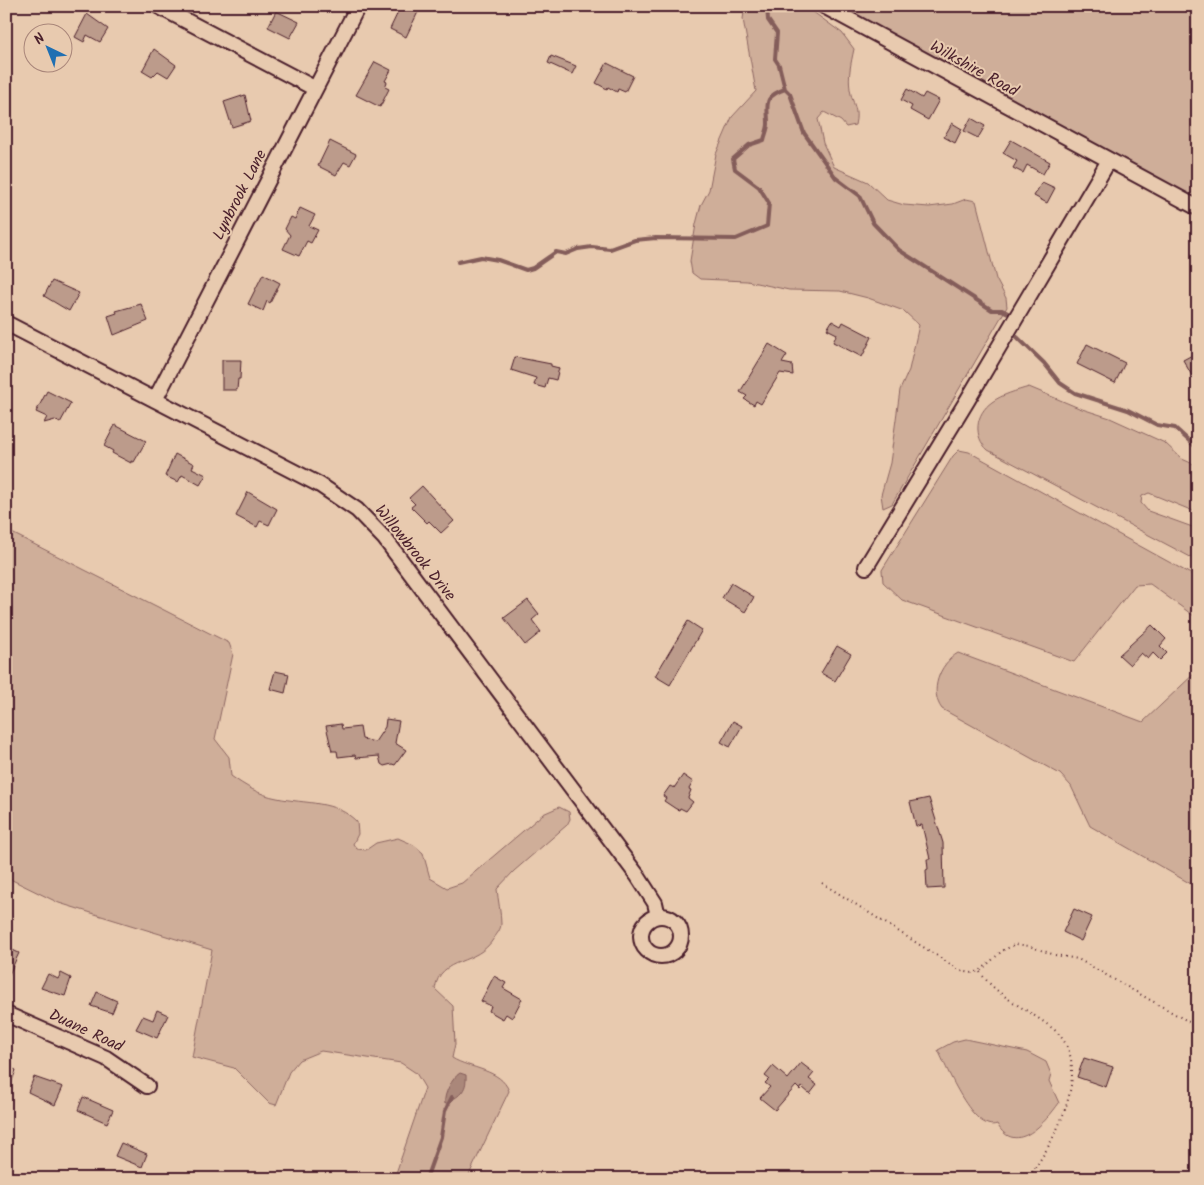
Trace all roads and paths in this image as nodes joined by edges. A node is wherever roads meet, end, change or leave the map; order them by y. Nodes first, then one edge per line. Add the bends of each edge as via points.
1 (158, 6) edge
2 (358, 6) edge
3 (824, 6) edge
4 (314, 88) junction
5 (1108, 162) junction
6 (1198, 208) edge
7 (6, 323) edge
8 (155, 400) junction
9 (866, 567) dead end
10 (822, 883) dead end
11 (658, 916) dead end
12 (980, 971) junction
13 (6, 1014) edge
14 (1198, 1028) edge
15 (147, 1086) dead end
16 (1027, 1179) edge

1 - 4 street
2 - 4 street, Lynbrook Lane
3 - 5 street, Wilkshire Road
4 - 8 street, Lynbrook Lane
5 - 6 street, Wilkshire Road
5 - 9 street
7 - 8 street, Willowbrook Drive
8 - 11 street, Willowbrook Drive via 320,485 372,523 637,875 655,903
10 - 12 path via 953,967 971,973
12 - 14 path via 1002,951 1016,944 1078,959
12 - 16 path via 998,991 1062,1037 1070,1052 1069,1097 1061,1123
13 - 15 street, Duane Road via 106,1058

